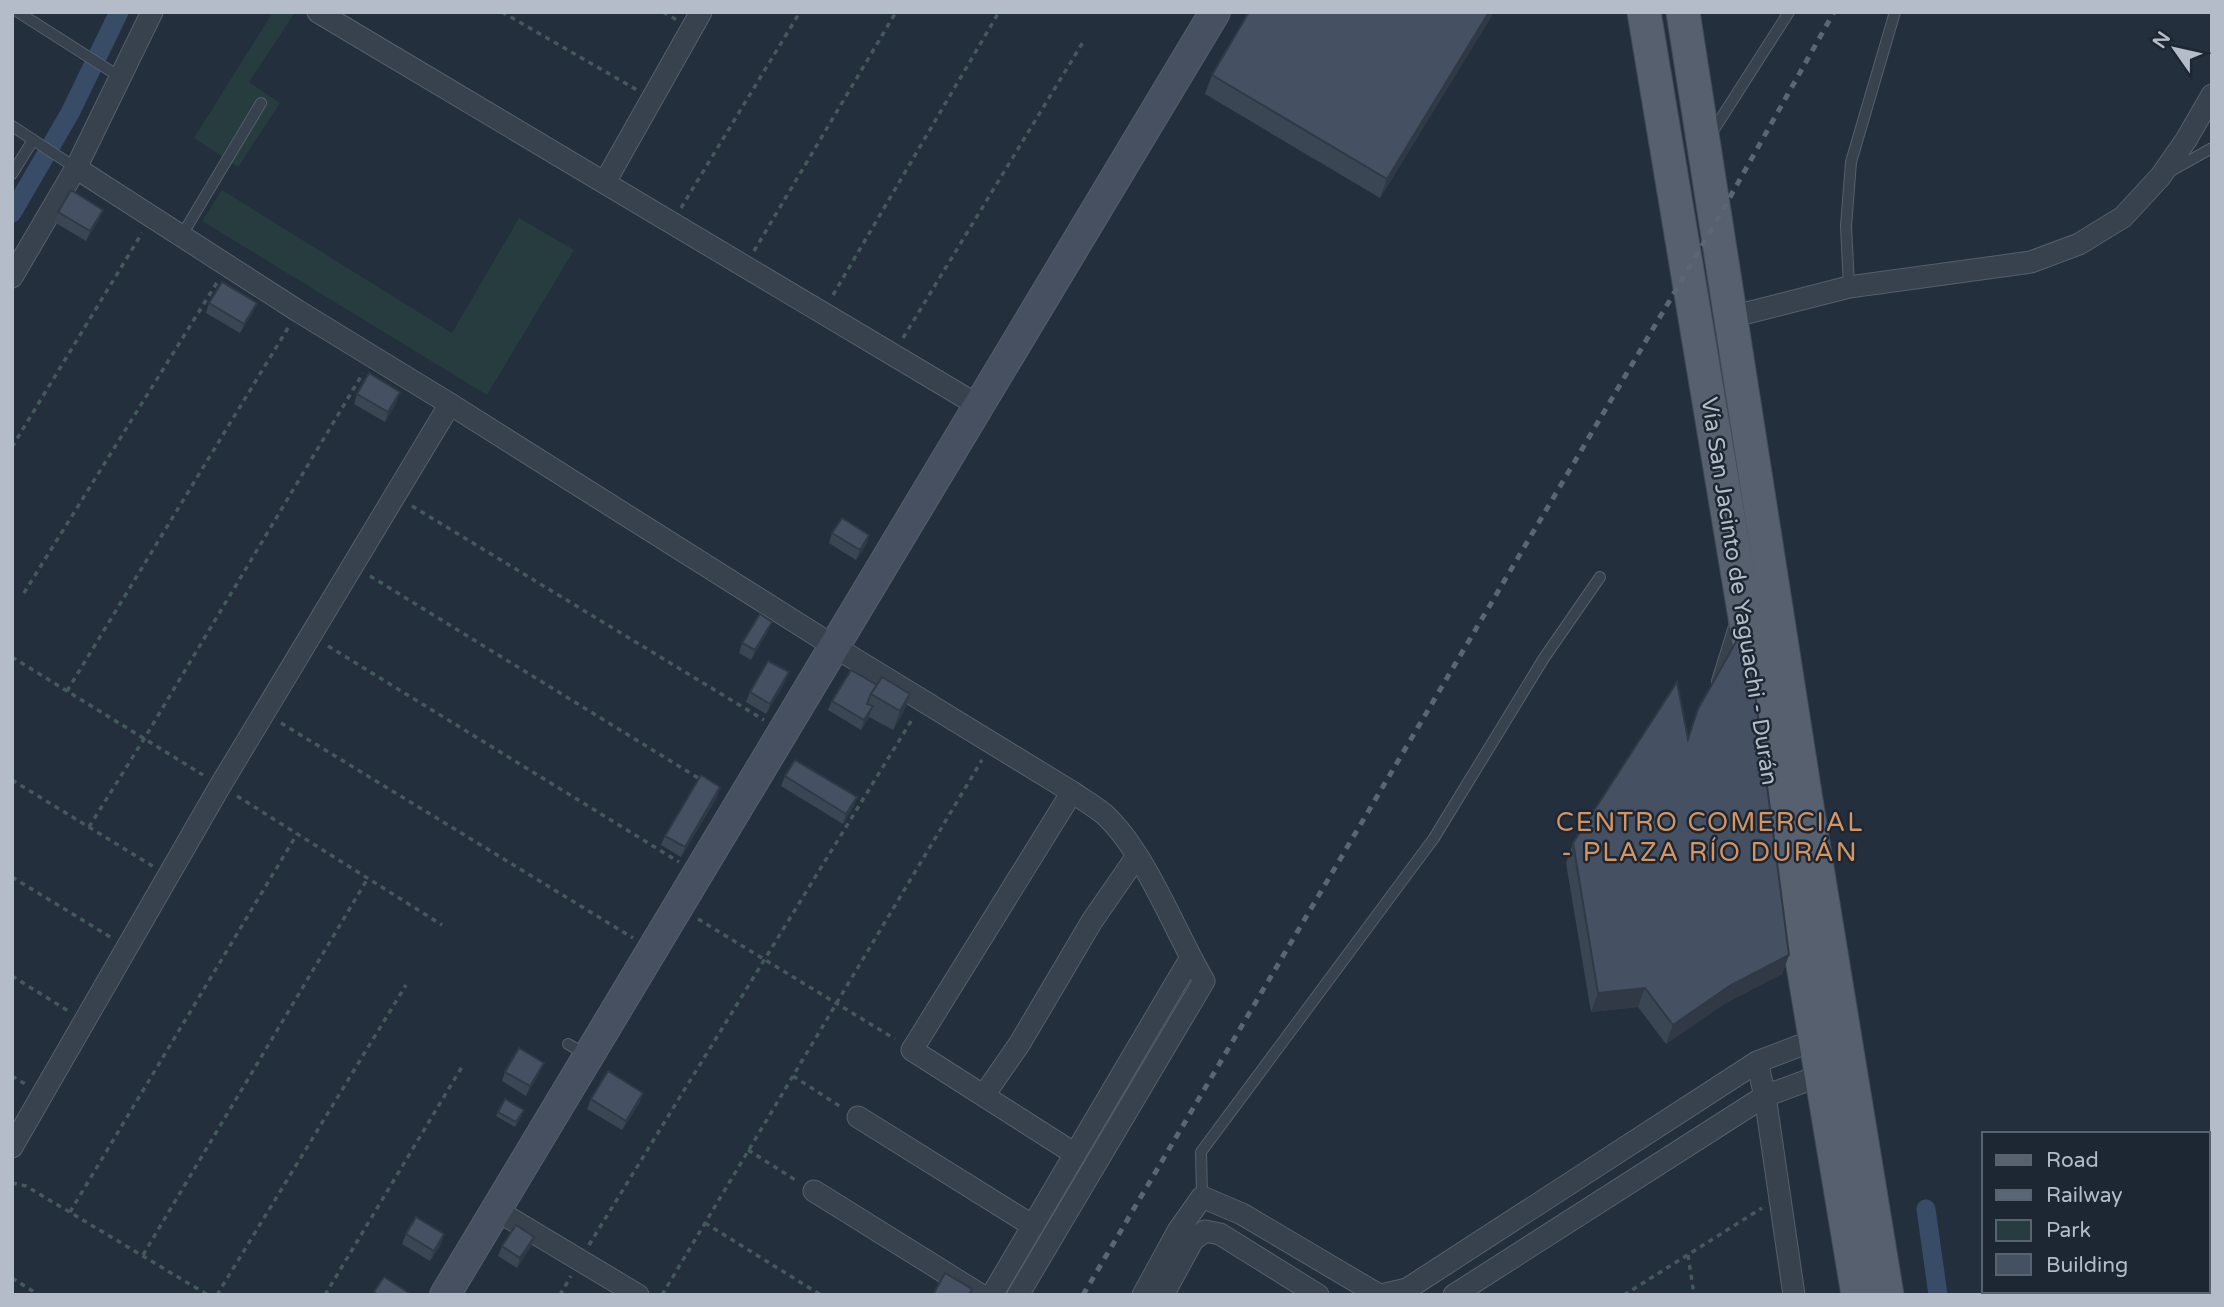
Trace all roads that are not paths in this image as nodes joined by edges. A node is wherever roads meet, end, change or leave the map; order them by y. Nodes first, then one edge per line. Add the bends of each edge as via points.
1 (18, 12) edge
2 (152, 12) edge
3 (318, 12) edge
4 (701, 12) edge
5 (1215, 12) edge
6 (1644, 12) edge
7 (1683, 12) edge
8 (1789, 12) edge
9 (1895, 12) edge
10 (120, 76) junction
11 (2212, 95) edge
12 (261, 103) dead end
13 (12, 126) edge
14 (33, 140) junction
15 (1704, 146) junction
16 (2212, 148) edge
17 (76, 168) junction
18 (12, 174) edge
19 (2160, 177) junction
20 (605, 182) junction
21 (182, 235) junction
22 (12, 277) edge
23 (1849, 287) junction
24 (1731, 317) junction
25 (450, 404) junction
26 (979, 406) junction
27 (1600, 577) dead end
28 (1742, 600) junction
29 (835, 647) junction
30 (1714, 691) edge
31 (1072, 792) junction
32 (1137, 856) junction
33 (1190, 959) junction
34 (1829, 1035) junction
35 (1756, 1062) junction
36 (1835, 1070) junction
37 (984, 1096) junction
38 (1765, 1096) junction
39 (858, 1117) road end
40 (12, 1147) edge
41 (1076, 1154) junction
42 (814, 1191) road end
43 (1202, 1197) junction
44 (496, 1210) junction
45 (1033, 1226) junction
46 (1408, 1292) edge
47 (445, 1295) edge
48 (638, 1295) edge
49 (981, 1295) edge
50 (992, 1295) edge
51 (1018, 1295) edge
52 (1143, 1295) edge
53 (1163, 1295) edge
54 (1318, 1295) edge
55 (1380, 1295) edge
56 (1454, 1295) edge
57 (1794, 1295) edge
58 (1858, 1295) edge
59 (1887, 1295) edge

1 - 10 lane
2 - 10 street
3 - 20 street
4 - 20 street
5 - 26 street via 1184,56
6 - 28 main road, Vía San Jacinto de Yaguachi - Durán
7 - 15 main road, Vía San Jacinto de Yaguachi - Durán
8 - 15 lane
9 - 23 lane via 1851,162 1846,226
10 - 17 street
11 - 19 street
12 - 21 lane
13 - 14 lane
14 - 17 lane
14 - 18 lane
15 - 24 main road, Vía San Jacinto de Yaguachi - Durán
16 - 19 lane
17 - 21 street
17 - 22 street
19 - 23 street via 2123,216 2079,244 2031,262
20 - 26 street
21 - 25 street
23 - 24 street
24 - 34 main road, Vía San Jacinto de Yaguachi - Durán
25 - 29 street
25 - 40 street
26 - 29 street
27 - 43 lane via 1544,658 1433,838 1201,1152
28 - 30 lane
28 - 34 main road, Vía San Jacinto de Yaguachi - Durán via 1794,954
29 - 31 street
29 - 44 street via 653,950 579,1050
31 - 32 street via 1102,812
31 - 37 street via 912,1049
32 - 33 street
32 - 37 street
33 - 41 street
33 - 51 street via 1203,981
34 - 35 street
34 - 36 main road, Vía San Jacinto de Yaguachi - Durán
35 - 38 street
35 - 46 street
36 - 38 street
36 - 58 main road, Vía San Jacinto de Yaguachi - Durán
36 - 59 main road, Vía San Jacinto de Yaguachi - Durán
37 - 41 street
38 - 56 street
38 - 57 street
39 - 45 street
41 - 45 street
42 - 49 street
43 - 52 street
43 - 55 street via 1242,1214
44 - 47 street
44 - 48 street
45 - 50 street
46 - 55 street
53 - 54 street via 1194,1240 1205,1231 1220,1234

